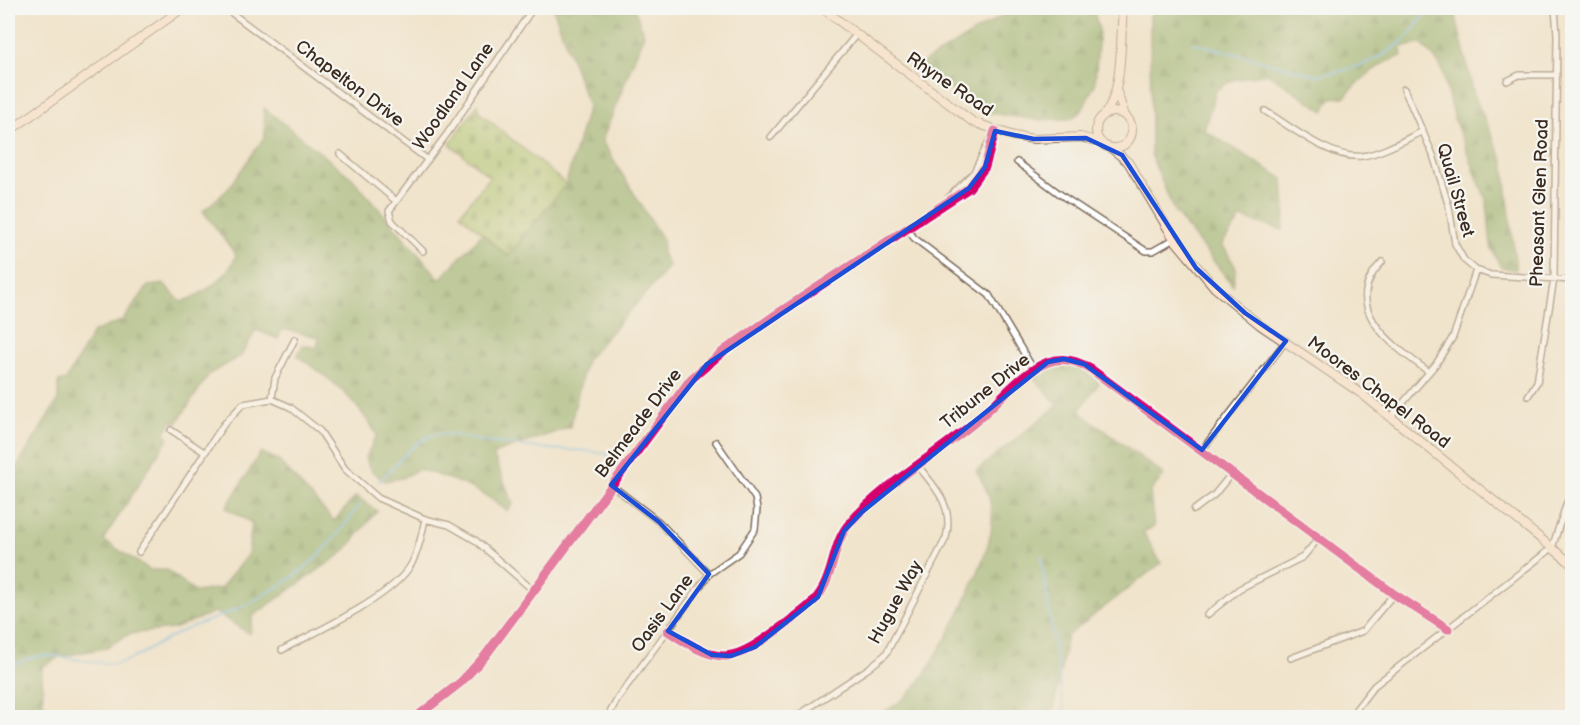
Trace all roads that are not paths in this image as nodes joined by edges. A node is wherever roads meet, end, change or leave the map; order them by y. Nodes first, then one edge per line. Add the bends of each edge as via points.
1 (183, 8) edge
2 (225, 8) edge
3 (534, 8) edge
4 (822, 8) edge
5 (1122, 8) edge
6 (1555, 8) edge
7 (856, 35) junction
8 (1557, 75) junction
9 (1507, 81) dead end
10 (1404, 89) dead end
11 (1116, 91) junction
12 (1265, 111) dead end
13 (1125, 116) junction
14 (1101, 118) junction
15 (995, 131) junction
16 (1423, 131) junction
17 (8, 132) edge
18 (771, 137) dead end
19 (1080, 137) junction
20 (1130, 138) junction
21 (1101, 142) junction
22 (1111, 148) junction
23 (340, 154) dead end
24 (428, 160) junction
25 (1017, 162) dead end
26 (1128, 162) junction
27 (396, 201) junction
28 (906, 227) junction
29 (1174, 238) junction
30 (423, 251) dead end
31 (1382, 262) dead end
32 (1476, 270) junction
33 (1554, 279) junction
34 (1572, 279) edge
35 (295, 339) dead end
36 (1286, 341) junction
37 (1034, 370) junction
38 (1428, 372) junction
39 (1528, 396) dead end
40 (272, 399) junction
41 (1392, 417) junction
42 (171, 430) dead end
43 (716, 442) dead end
44 (1202, 450) junction
45 (204, 452) junction
46 (918, 466) junction
47 (1232, 474) junction
48 (611, 485) junction
49 (1572, 494) edge
50 (1194, 510) dead end
51 (425, 519) junction
52 (1319, 538) junction
53 (1552, 548) junction
54 (139, 552) dead end
55 (1572, 564) edge
56 (709, 574) junction
57 (534, 591) junction
58 (1394, 594) junction
59 (1207, 615) dead end
60 (1448, 629) junction
61 (668, 631) junction
62 (282, 650) dead end
63 (1291, 658) dead end
64 (415, 717) edge
65 (607, 717) edge
66 (794, 717) edge
67 (1349, 717) edge

1 - 17 main road
2 - 24 street, Chapelton Drive
3 - 24 street, Woodland Lane
4 - 7 main road, Rhyne Road
5 - 11 main road
6 - 8 street, Pheasant Glen Road
7 - 15 main road, Rhyne Road via 972,122
7 - 18 street
8 - 9 street via 1519,75
8 - 33 street, Pheasant Glen Road
10 - 16 street, Quail Street
11 - 13 main road
11 - 14 main road via 1112,105
12 - 16 street via 1345,155 1371,154
13 - 14 main road via 1114,112
13 - 20 main road via 1131,126
14 - 19 main road via 1089,133
14 - 21 main road via 1096,132
15 - 19 main road, Rhyne Road via 1034,139
15 - 28 street, Belmeade Drive via 979,177 959,195
16 - 32 street, Quail Street via 1446,196 1455,244 1464,260
19 - 21 main road, Rhyne Road
20 - 22 main road via 1122,146
20 - 26 main road
21 - 22 main road
22 - 26 main road, Moores Chapel Road
23 - 27 street
24 - 27 street, Woodland Lane
25 - 29 street via 1146,251
26 - 29 main road, Moores Chapel Road
27 - 30 street via 389,217
28 - 37 street via 914,238 989,295
28 - 48 street, Belmeade Drive via 707,364 684,387
29 - 36 main road, Moores Chapel Road via 1215,288
31 - 38 street via 1369,285 1371,318 1384,337
32 - 33 street via 1491,275
32 - 38 street via 1453,337
33 - 34 street
33 - 39 street, Pheasant Glen Road via 1537,382
35 - 40 street via 275,378
36 - 41 main road, Moores Chapel Road
36 - 44 street
37 - 44 street, Tribune Drive via 1055,359 1084,364
37 - 46 street, Tribune Drive
38 - 41 street
40 - 45 street via 243,404
40 - 51 street via 290,407 320,432 345,469 378,498
41 - 53 main road, Moores Chapel Road
42 - 45 street
43 - 56 street, Oasis Lane via 748,485 757,509 755,529 748,544
44 - 47 street, Tribune Drive
45 - 54 street
46 - 61 street, Tribune Drive via 848,526 827,580 813,602 755,647 731,656 712,655 694,649
46 - 66 street, Hugue Way via 947,507 946,538 886,654
47 - 50 street
47 - 52 street, Tribune Drive
48 - 56 street via 659,522
48 - 57 street, Belmeade Drive
49 - 53 street
51 - 57 street via 449,525 475,540
51 - 62 street via 411,564 384,593
52 - 58 street, Tribune Drive
52 - 59 street via 1303,557 1239,589
53 - 55 main road, Moores Chapel Road
53 - 60 street
56 - 61 street, Oasis Lane
57 - 64 street, Belmeade Drive via 461,682
58 - 60 street, Tribune Drive
58 - 63 street via 1363,631
60 - 67 street via 1374,686
61 - 65 street, Oasis Lane

